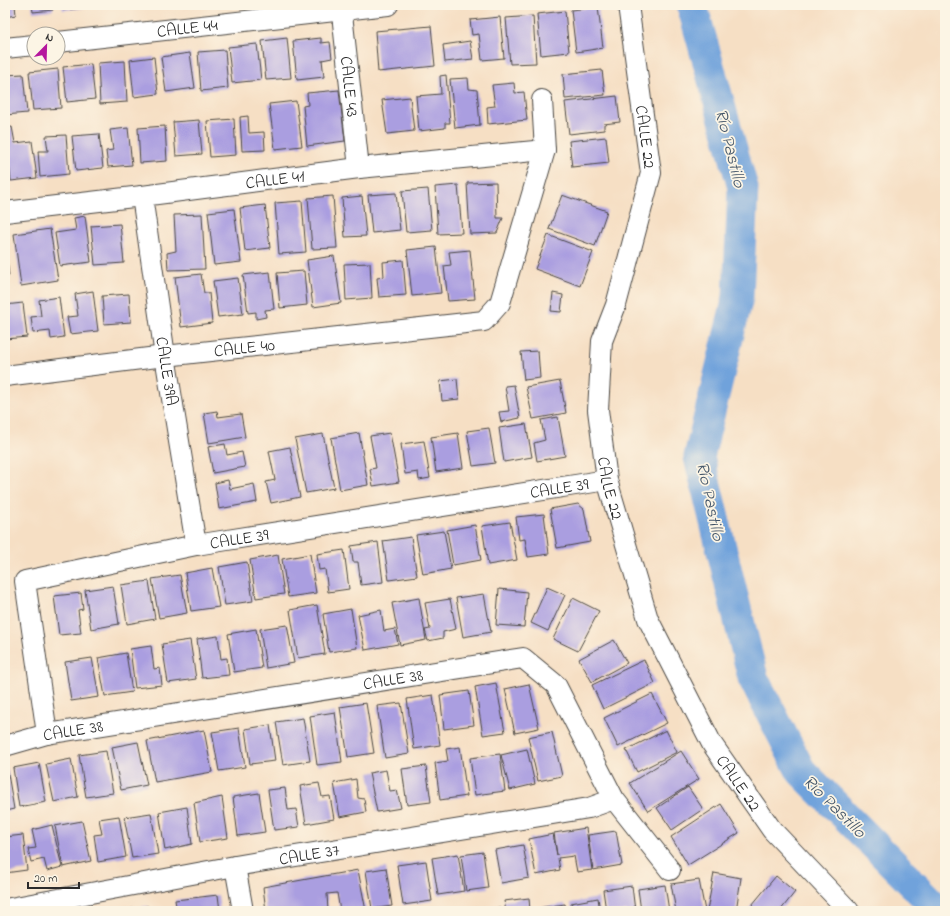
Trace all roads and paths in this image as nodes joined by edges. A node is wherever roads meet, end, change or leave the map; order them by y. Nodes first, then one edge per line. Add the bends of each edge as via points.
1 (388, 5) edge
2 (628, 5) edge
3 (342, 8) edge
4 (66, 41) edge
5 (26, 46) edge
6 (5, 48) edge
7 (542, 100) dead end
8 (545, 150) junction
9 (359, 168) junction
10 (142, 196) junction
11 (5, 212) edge
12 (165, 356) junction
13 (5, 376) edge
14 (607, 480) junction
15 (196, 545) junction
16 (47, 734) junction
17 (5, 746) edge
18 (614, 799) junction
19 (235, 866) junction
20 (670, 870) dead end
21 (78, 903) edge
22 (5, 909) edge
23 (243, 911) edge
24 (850, 911) edge

1 - 3 street, CALLE 44
2 - 14 street, CALLE 22 via 651,172 616,305 602,340 598,410
3 - 4 street, CALLE 44
3 - 9 street, CALLE 43
5 - 6 street
7 - 8 street
8 - 9 street, CALLE 41
8 - 12 street, CALLE 40 via 500,303 484,321
9 - 10 street, CALLE 41
10 - 11 street, CALLE 41
10 - 12 street, CALLE 39A
12 - 13 street, CALLE 40
12 - 15 street, CALLE 39A
14 - 15 street, CALLE 39
14 - 24 street, CALLE 22 via 648,620 712,744 772,830
15 - 16 street, CALLE 39 via 25,581
16 - 17 street, CALLE 38
16 - 18 street, CALLE 38 via 523,658 556,685
18 - 19 street, CALLE 37 via 589,808
18 - 20 street, CALLE 38
19 - 21 street, CALLE 37
19 - 23 street
21 - 22 street, CALLE 37

